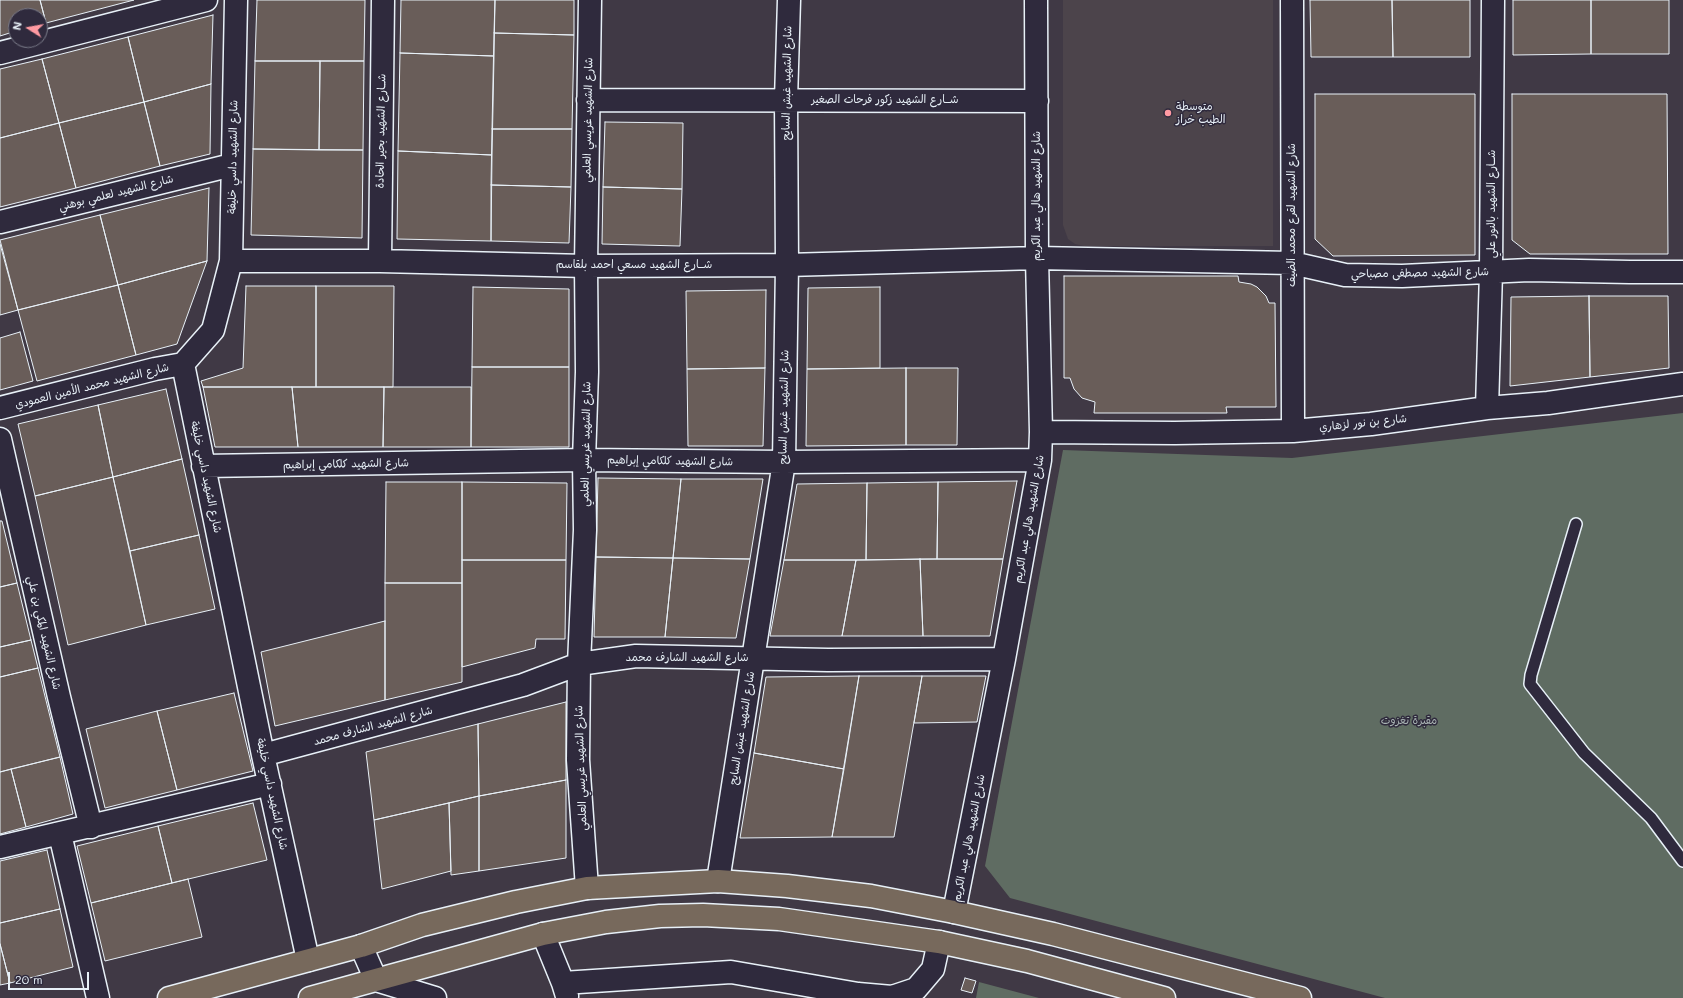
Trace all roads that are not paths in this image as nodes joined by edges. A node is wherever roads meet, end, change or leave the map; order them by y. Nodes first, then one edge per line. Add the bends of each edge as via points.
1 (206, 0) edge
2 (236, 0) edge
3 (383, 0) edge
4 (590, 0) edge
5 (789, 0) edge
6 (1036, 0) edge
7 (1292, 0) edge
8 (1492, 0) edge
9 (0, 53) edge
10 (588, 100) junction
11 (786, 100) junction
12 (1037, 101) junction
13 (232, 165) junction
14 (0, 222) edge
15 (1037, 258) junction
16 (231, 261) junction
17 (380, 261) junction
18 (1292, 263) junction
19 (787, 265) junction
20 (586, 266) junction
21 (1491, 272) junction
22 (1683, 272) edge
23 (183, 364) junction
24 (1683, 384) edge
25 (0, 408) edge
26 (1487, 408) junction
27 (1293, 430) junction
28 (1041, 432) junction
29 (0, 439) edge
30 (584, 460) junction
31 (1040, 460) junction
32 (784, 462) junction
33 (203, 466) junction
34 (1576, 524) dead end
35 (753, 658) junction
36 (1004, 659) junction
37 (579, 664) junction
38 (263, 755) junction
39 (270, 784) junction
40 (91, 827) junction
41 (60, 834) junction
42 (0, 847) edge
43 (1683, 861) edge
44 (718, 881) junction
45 (587, 888) junction
46 (954, 912) junction
47 (543, 934) junction
48 (939, 942) junction
49 (361, 946) junction
50 (308, 960) junction
51 (376, 980) junction
52 (565, 991) edge
53 (98, 998) edge
54 (169, 998) edge
55 (310, 998) edge
56 (435, 998) edge
57 (1164, 998) edge
58 (1300, 998) edge

1 - 9 street
2 - 13 street, شارع الشهيد داسي خليفة
3 - 17 street, شــارع الشهيد بحير الحادة
4 - 10 street, شارع الشهيد غريسي العلمي
5 - 11 street, شارع الشهيد غبش السايح
6 - 12 street, شارع الشهيد هالي عبد الكريم
7 - 18 street, شارع الشهيد لقرع محمد الضيف
8 - 21 street, شــارع الشهيد بالنور علي
10 - 11 street, شــارع الشهيد زكور فرحات الصغير
10 - 20 street, شارع الشهيد غريسي العلمي
11 - 12 street, شــارع الشهيد زكور فرحات الصغير
11 - 19 street, شارع الشهيد غبش السايح
12 - 15 street, شارع الشهيد هالي عبد الكريم
13 - 14 street, شارع الشهيد لعلمي بوهني
13 - 16 street, شارع الشهيد داسي خليفة
15 - 18 street, شارع الشهيد مصطفى مصباحي
15 - 19 street, شــارع الشهيد مسعي احمد بلقاسم
15 - 28 street, شارع الشهيد هالي عبد الكريم
16 - 17 street, شــارع الشهيد مسعي احمد بلقاسم
16 - 23 street, شارع الشهيد داسي خليفة via 213,330
17 - 20 street, شــارع الشهيد مسعي احمد بلقاسم
18 - 21 street, شارع الشهيد مصطفى مصباحي via 1345,275 1402,276
18 - 27 street, شارع الشهيد لقرع محمد الضيف
19 - 20 street, شــارع الشهيد مسعي احمد بلقاسم
19 - 32 street, شارع الشهيد غبش السايح
20 - 30 street, شارع الشهيد غريسي العلمي via 587,372
21 - 22 street, شارع الشهيد مصطفى مصباحي
21 - 26 street, شــارع الشهيد بالنور علي
23 - 25 street, شارع الشهيد محمد الأمين العمودي
23 - 33 street, شارع الشهيد داسي خليفة
24 - 26 street, شارع بن نور لزهاري via 1548,403
26 - 27 street, شارع بن نور لزهاري via 1371,424
27 - 28 street, شارع بن نور لزهاري via 1175,433
28 - 31 street, شارع الشهيد هالي عبد الكريم
29 - 40 street, شارع الشهيد المكي بن علي
30 - 32 street, شارع الشهيد كلكامي إبراهيم
30 - 33 street, شارع الشهيد كلكامي إبراهيم
30 - 37 street, شارع الشهيد غريسي العلمي via 585,530
31 - 32 street, شارع الشهيد كلكامي إبراهيم
31 - 36 street, شارع الشهيد هالي عبد الكريم
32 - 35 street, شارع الشهيد غبش السايح
33 - 38 street, شارع الشهيد داسي خليفة
34 - 43 lane via 1530,684 1584,752 1651,818
35 - 36 street, شارع الشهيد الشارف محمد
35 - 37 street, شارع الشهيد الشارف محمد via 636,656
35 - 44 street, شارع الشهيد غبش السايح
36 - 46 street, شارع الشهيد هالي عبد الكريم
37 - 38 street, شارع الشهيد الشارف محمد via 524,685
37 - 45 street, شارع الشهيد غريسي العلمي via 578,760
38 - 39 street, شارع الشهيد داسي خليفة
39 - 40 street
39 - 50 street, شارع الشهيد داسي خليفة
40 - 41 street
41 - 42 street
41 - 53 street
44 - 45 highway
44 - 46 highway via 871,896
45 - 49 highway via 422,925
46 - 58 highway via 1054,934
47 - 48 highway via 606,922 660,916 703,915 778,918
47 - 51 highway
47 - 52 street
48 - 52 street via 934,969 916,989 892,997 858,994 731,972
48 - 57 highway via 1027,961
49 - 50 highway
49 - 51 street
50 - 54 highway
51 - 55 highway
51 - 56 street

